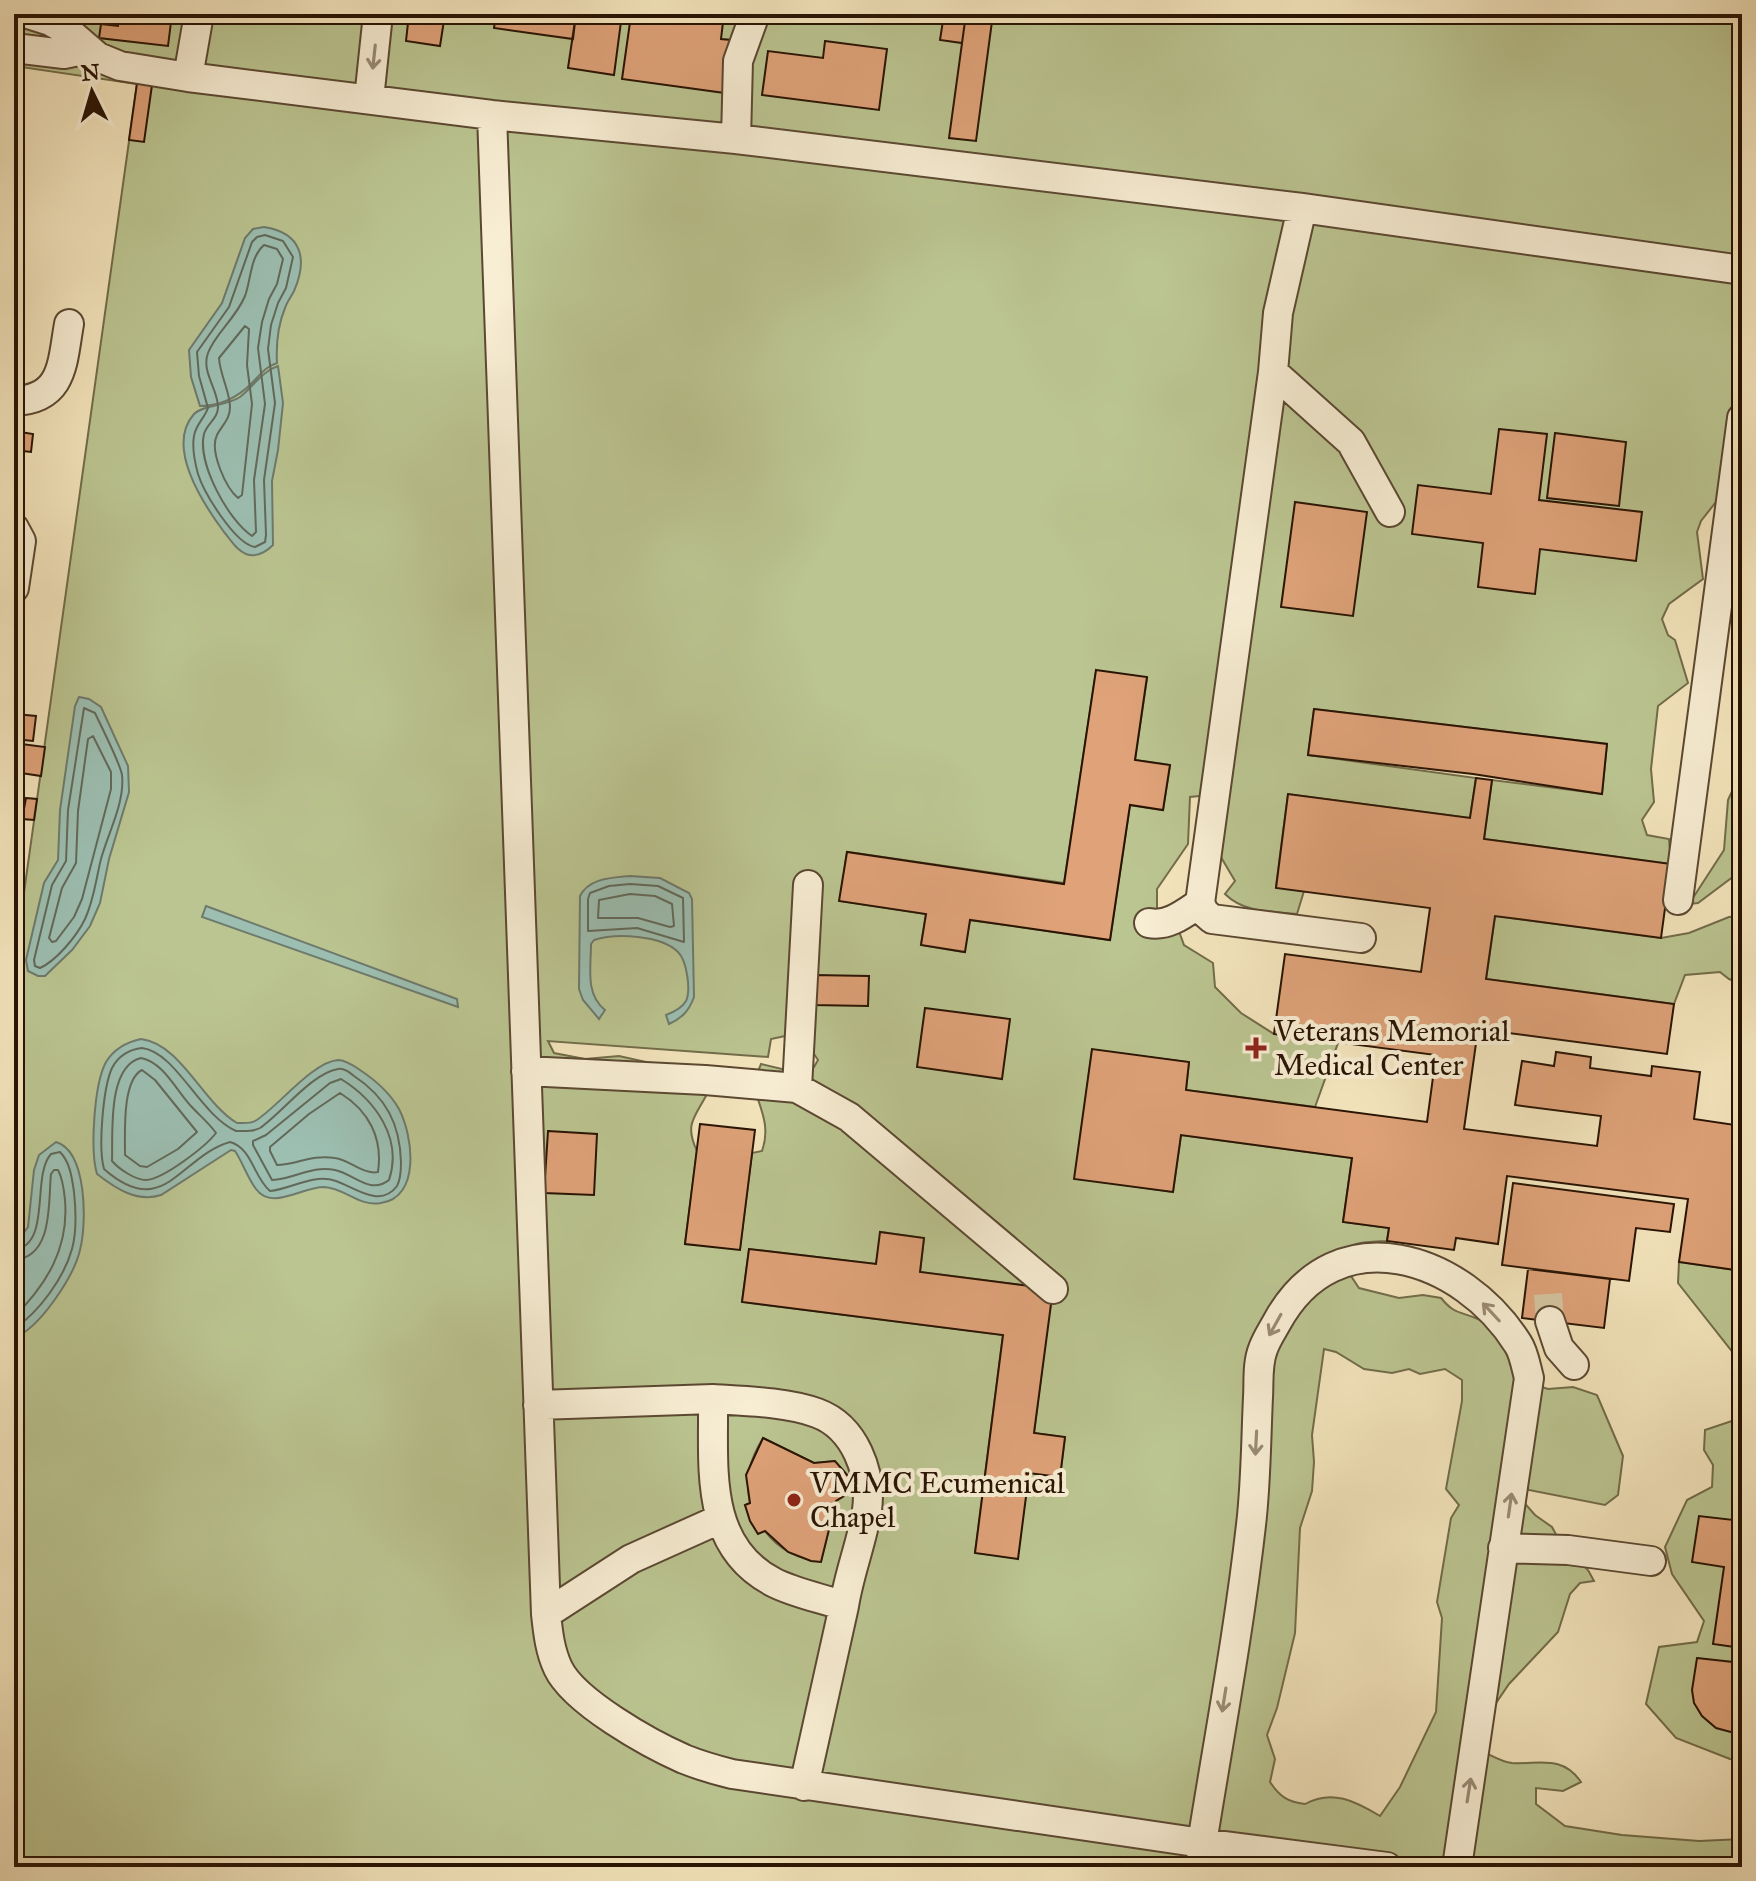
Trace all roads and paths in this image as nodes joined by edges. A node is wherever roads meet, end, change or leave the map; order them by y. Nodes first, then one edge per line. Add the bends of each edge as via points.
1 (28, 14) edge
2 (199, 14) edge
3 (378, 14) edge
4 (755, 14) edge
5 (14, 48) edge
6 (88, 49) junction
7 (188, 77) junction
8 (369, 99) junction
9 (492, 115) junction
10 (736, 139) junction
11 (1302, 208) junction
12 (1742, 270) edge
13 (69, 324) dead end
14 (1273, 372) junction
15 (14, 401) edge
16 (1742, 418) edge
17 (1390, 512) dead end
18 (14, 528) edge
19 (14, 588) edge
20 (808, 885) dead end
21 (1678, 900) dead end
22 (1200, 903) junction
23 (1149, 923) dead end
24 (1361, 938) dead end
25 (526, 1071) junction
26 (797, 1088) junction
27 (1053, 1289) dead end
28 (1550, 1321) tunnel mouth
29 (1574, 1365) dead end
30 (713, 1399) junction
31 (538, 1405) junction
32 (720, 1519) junction
33 (1503, 1548) junction
34 (1651, 1561) dead end
35 (844, 1606) junction
36 (546, 1614) junction
37 (804, 1786) junction
38 (1202, 1855) edge
39 (1387, 1867) edge
40 (1457, 1867) edge

1 - 6 lane via 69,32
2 - 7 lane
3 -> 8 lane
4 - 10 lane via 738,61
5 - 6 lane via 64,54
6 - 7 lane via 120,66
7 - 8 lane
8 - 9 lane
9 - 10 lane
9 - 25 lane
10 - 11 lane
11 - 12 lane
11 - 14 lane via 1278,313
13 - 15 lane via 60,377 53,387
14 - 17 lane via 1351,442
14 - 22 lane
16 - 21 lane
18 - 19 lane via 21,541
20 - 26 lane
22 - 23 lane via 1175,919
22 - 24 lane via 1212,919
25 - 26 lane
25 - 31 lane
26 - 27 lane via 849,1117
28 - 29 lane via 1559,1348
30 - 31 lane
30 - 32 lane
30 - 35 lane via 818,1413 852,1442 869,1485
31 - 36 lane
32 - 35 lane via 734,1549 761,1574
32 - 36 lane via 631,1559
33 - 34 lane
33 -> 38 lane via 1529,1378 1520,1346 1482,1302 1444,1275 1409,1261 1352,1261 1301,1286 1271,1333 1260,1365 1252,1523
40 -> 33 lane
35 - 37 lane
36 - 37 lane via 559,1671 595,1706 686,1760
37 - 38 lane
38 - 39 lane

